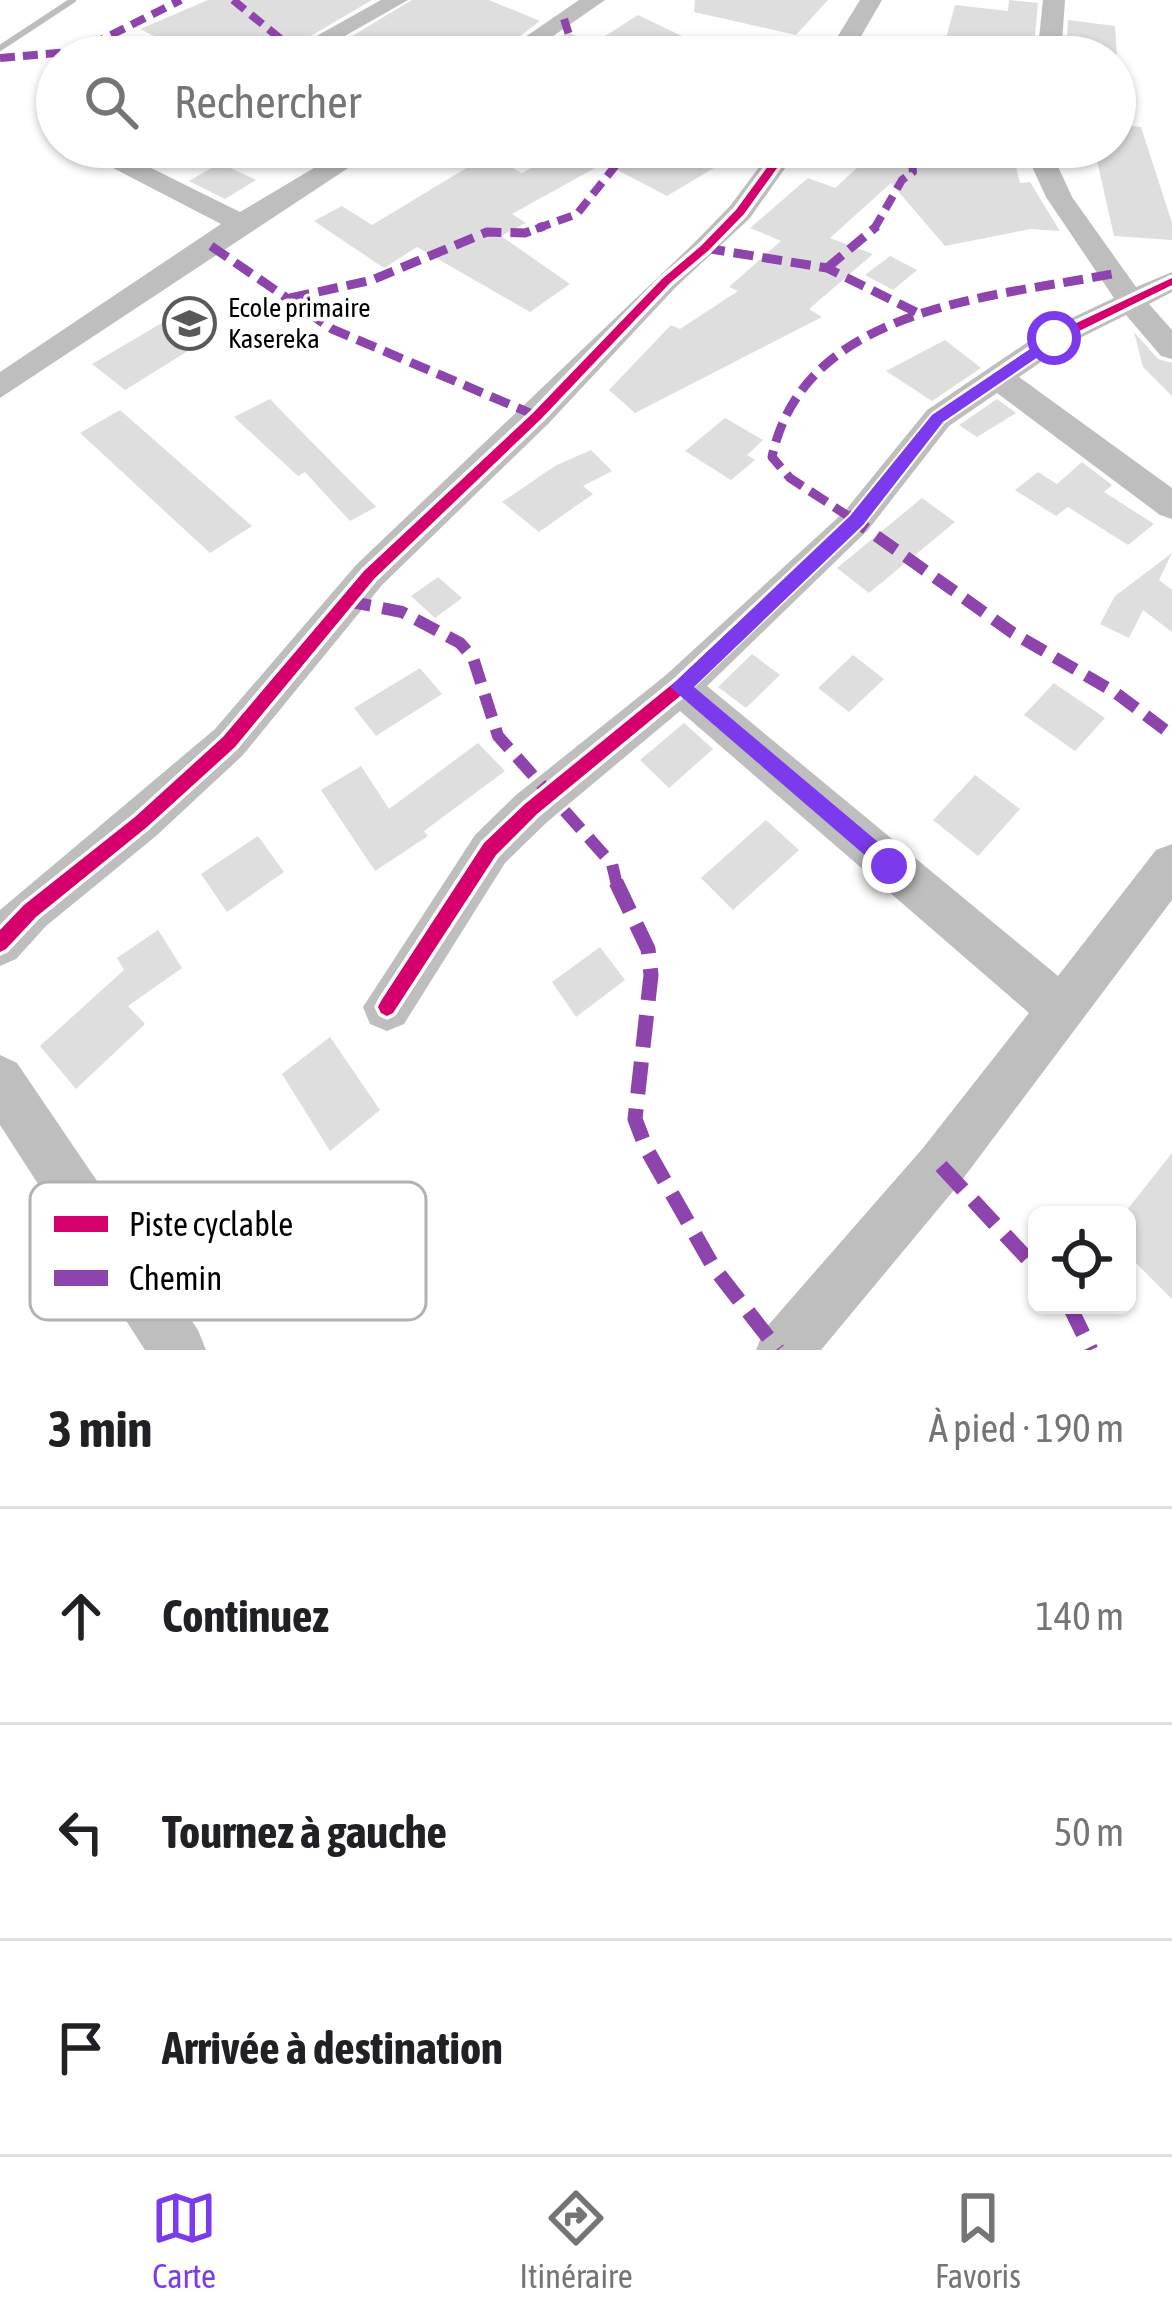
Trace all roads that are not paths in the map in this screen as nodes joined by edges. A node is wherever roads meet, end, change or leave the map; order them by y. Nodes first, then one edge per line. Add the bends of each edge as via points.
1 (397, 0) edge
2 (594, 0) edge
3 (871, 0) edge
4 (1054, 0) edge
5 (329, 36) edge
6 (540, 36) edge
7 (850, 36) edge
8 (1051, 36) edge
9 (132, 168) edge
10 (332, 168) edge
11 (772, 168) edge
12 (1046, 168) edge
13 (241, 223) junction
14 (1172, 281) edge
15 (1132, 303) junction
16 (1172, 349) edge
17 (999, 378) junction
18 (0, 387) edge
19 (1172, 506) edge
20 (680, 687) junction
21 (1163, 895) edge
22 (0, 943) edge
23 (387, 1007) dead end
24 (1061, 1009) junction
25 (0, 1080) edge
26 (67, 1182) edge
27 (158, 1320) edge
28 (178, 1350) edge
29 (784, 1350) edge

1 - 5 street
2 - 6 street
3 - 7 street
4 - 8 street
9 - 13 street
10 - 13 street
11 - 22 street via 705,248 369,575 229,742
12 - 15 street
13 - 18 street
14 - 15 street
15 - 16 street
15 - 17 street via 1054,338
17 - 19 street
17 - 20 street via 938,418 856,521
20 - 23 street via 490,849
20 - 24 street
21 - 24 street
24 - 29 street
25 - 26 street
27 - 28 street

